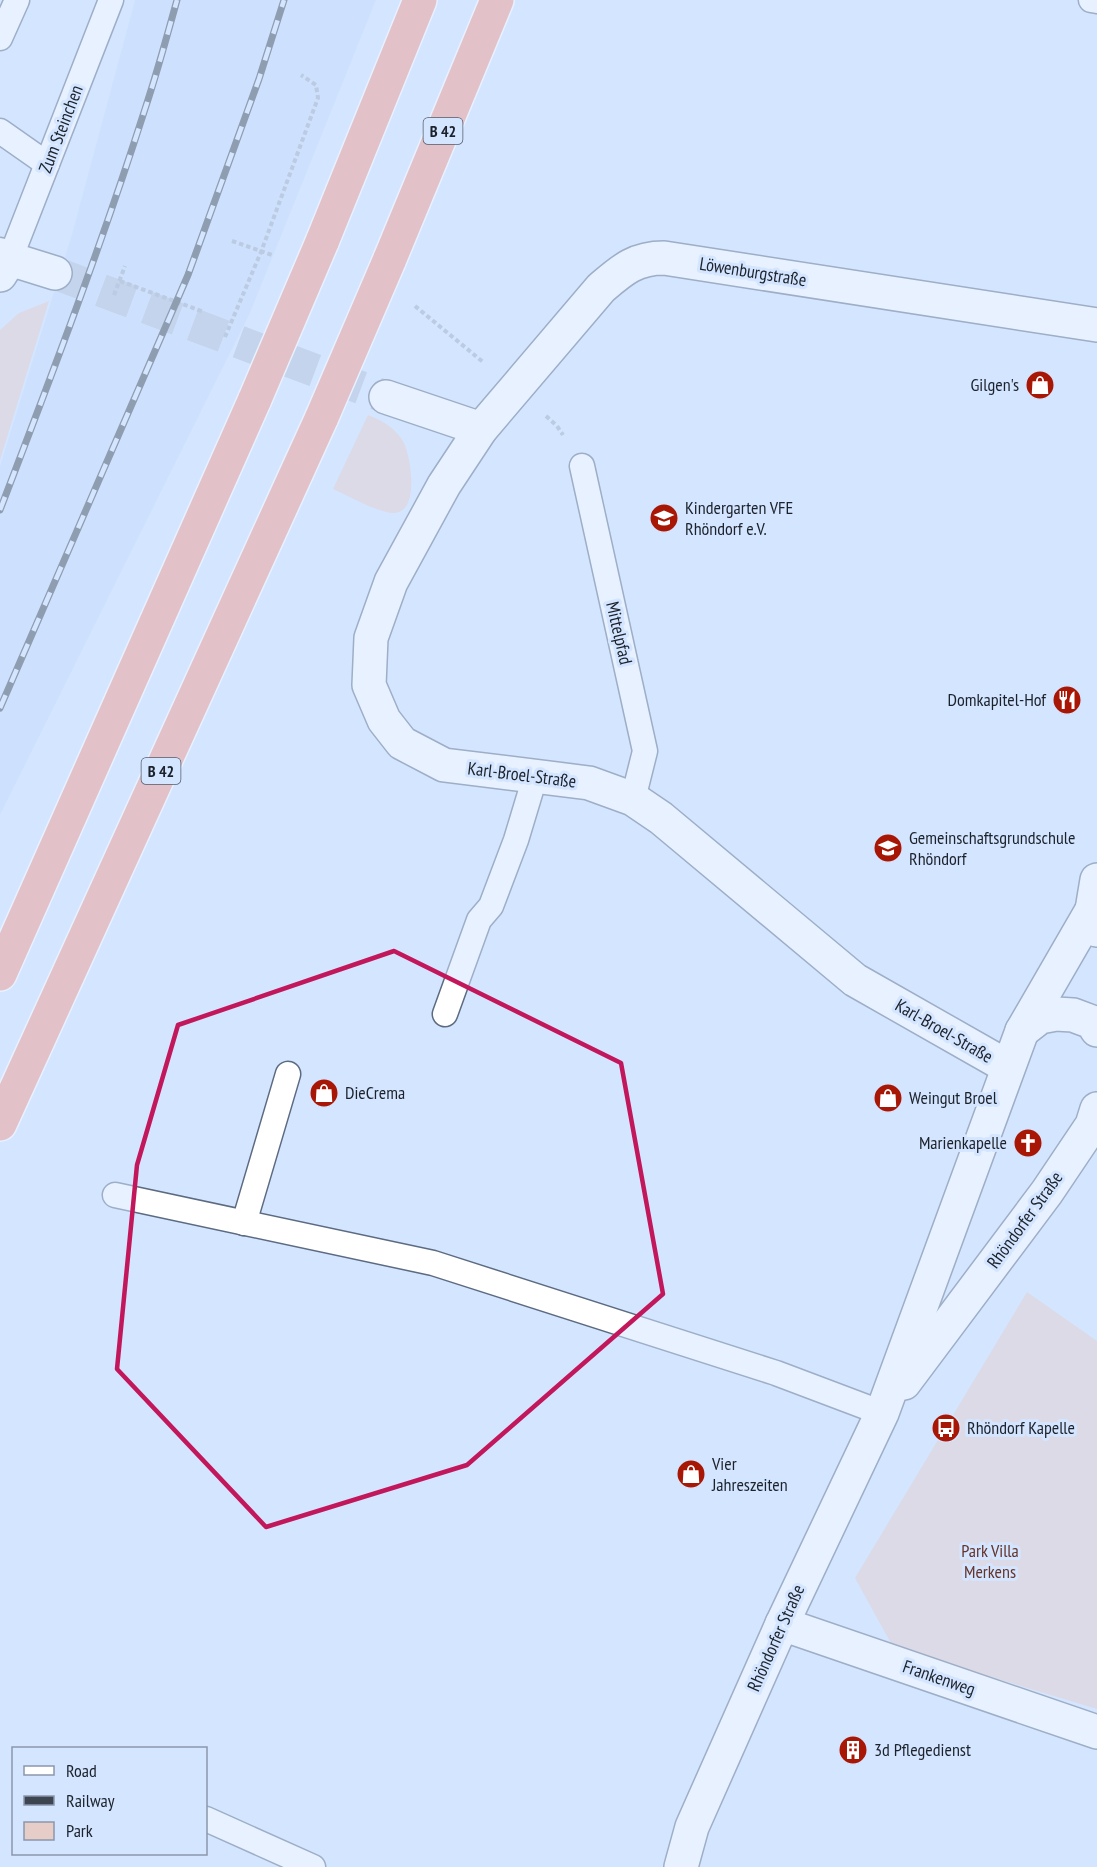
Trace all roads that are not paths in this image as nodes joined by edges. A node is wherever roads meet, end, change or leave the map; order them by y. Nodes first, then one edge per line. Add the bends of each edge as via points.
1 (17, 0) edge
2 (111, 0) edge
3 (420, 0) edge
4 (497, 0) edge
5 (1091, 0) edge
6 (1097, 1) edge
7 (0, 38) edge
8 (0, 131) edge
9 (48, 164) junction
10 (3, 261) edge
11 (55, 273) tunnel mouth
12 (1097, 325) edge
13 (386, 397) tunnel mouth
14 (481, 429) junction
15 (582, 466) dead end
16 (535, 777) junction
17 (633, 799) junction
18 (1096, 908) edge
19 (0, 974) edge
20 (445, 1014) dead end
21 (1097, 1030) edge
22 (1022, 1031) junction
23 (1008, 1067) junction
24 (288, 1074) dead end
25 (1097, 1109) edge
26 (0, 1124) edge
27 (115, 1195) dead end
28 (244, 1223) junction
29 (882, 1413) junction
30 (782, 1624) junction
31 (1097, 1732) edge
32 (207, 1819) edge
33 (313, 1867) edge
34 (681, 1867) edge

1 - 7 lane
2 - 9 lane, Zum Steinchen
3 - 19 highway, bridge via 255,399
4 - 26 highway, B 42, bridge via 322,417
5 - 6 lane
8 - 9 lane
9 - 10 lane, Zum Steinchen
10 - 11 street
12 - 14 street, Löwenburgstraße via 664,258 641,260 601,288
13 - 14 street
14 - 16 street, Karl-Broel-Straße via 444,485 391,582 371,638 369,685 384,720 402,743 444,765
15 - 17 lane, Mittelpfad via 645,752
16 - 17 street, Karl-Broel-Straße via 589,783
16 - 20 lane via 500,884 491,906 479,920
17 - 23 street, Karl-Broel-Straße via 855,980
18 - 22 street, Rhöndorfer Straße
21 - 22 street via 1092,1022 1056,1014 1040,1017
22 - 23 street, Rhöndorfer Straße
23 - 29 street, Rhöndorfer Straße
24 - 28 lane
25 - 29 street, Rhöndorfer Straße via 1092,1125 1047,1192
27 - 28 lane
28 - 29 lane via 433,1263 776,1373
29 - 30 street, Rhöndorfer Straße
30 - 31 street, Frankenweg
30 - 34 street, Rhöndorfer Straße via 692,1827
32 - 33 lane

